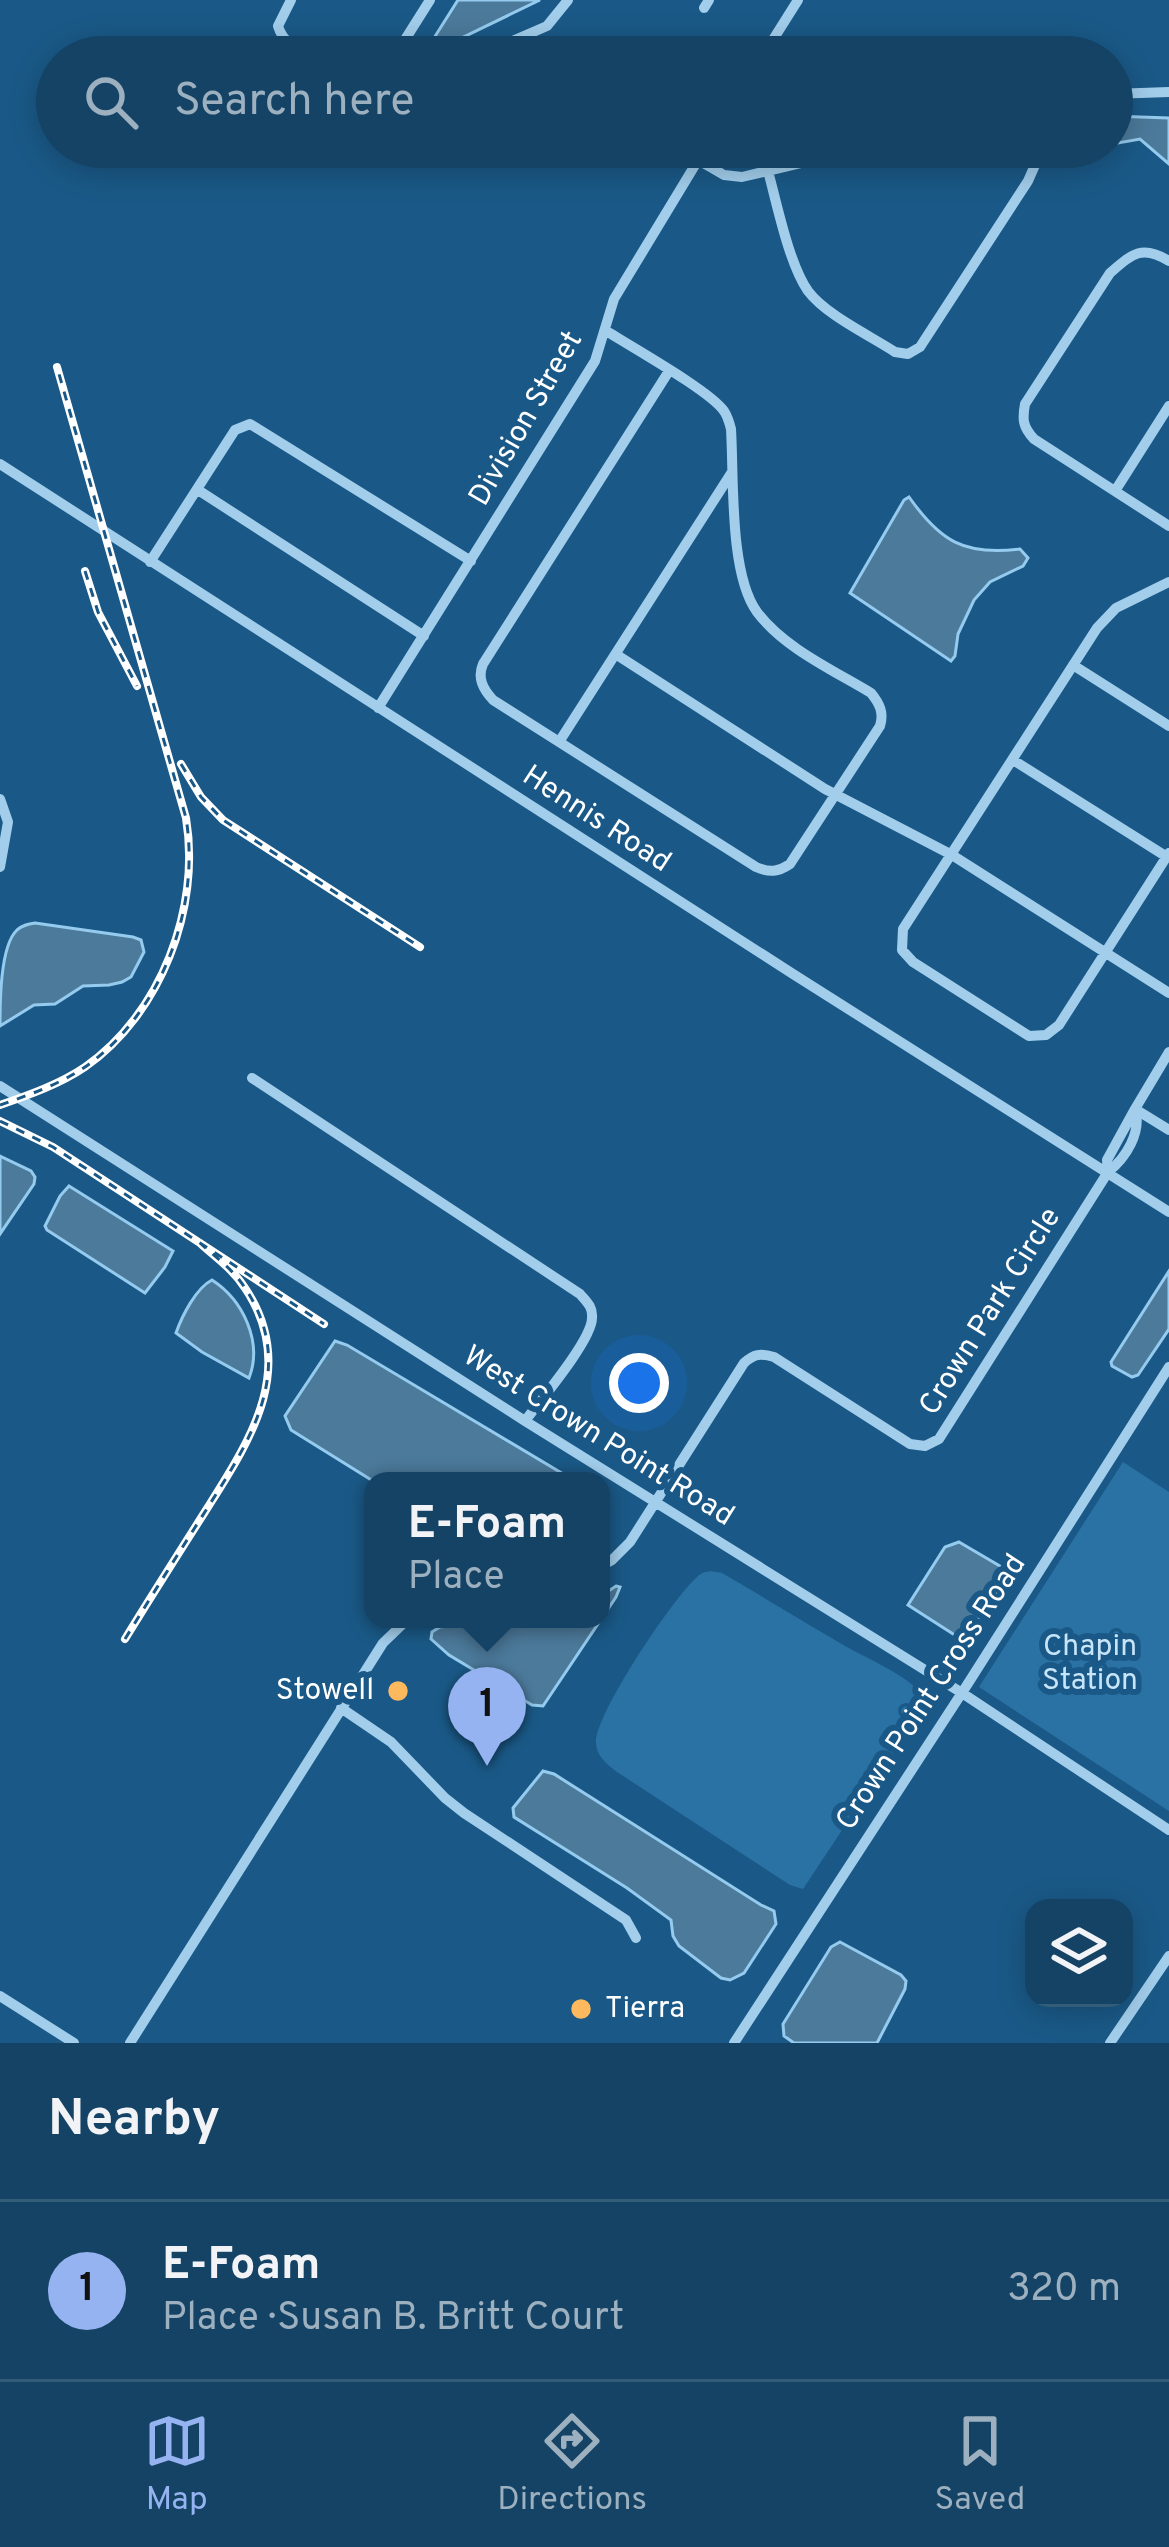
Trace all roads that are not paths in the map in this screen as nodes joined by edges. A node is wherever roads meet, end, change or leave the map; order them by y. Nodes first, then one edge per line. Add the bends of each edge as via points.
1 (291, 0) edge
2 (430, 0) edge
3 (568, 0) edge
4 (798, 0) edge
5 (282, 36) edge
6 (407, 36) edge
7 (525, 36) edge
8 (775, 36) edge
9 (1169, 92) edge
10 (1133, 93) edge
11 (693, 168) edge
12 (712, 168) edge
13 (780, 168) edge
14 (1034, 168) edge
15 (768, 171) junction
16 (1169, 261) edge
17 (605, 330) junction
18 (669, 371) junction
19 (1169, 406) edge
20 (0, 464) edge
21 (733, 470) junction
22 (198, 490) junction
23 (1115, 491) junction
24 (1169, 526) edge
25 (471, 561) junction
26 (150, 562) junction
27 (1169, 582) edge
28 (424, 636) junction
29 (616, 655) junction
30 (1073, 664) junction
31 (377, 708) junction
32 (1169, 726) edge
33 (560, 742) junction
34 (1013, 760) junction
35 (836, 795) junction
36 (0, 799) edge
37 (952, 854) junction
38 (1168, 855) edge
39 (0, 867) edge
40 (1106, 953) junction
41 (1169, 993) edge
42 (1169, 1052) edge
43 (252, 1078) dead end
44 (0, 1086) edge
45 (1135, 1109) junction
46 (1169, 1130) edge
47 (1108, 1172) junction
48 (1169, 1212) edge
49 (1169, 1367) edge
50 (525, 1421) junction
51 (607, 1472) edge
52 (610, 1474) edge
53 (656, 1502) junction
54 (610, 1561) edge
55 (398, 1628) edge
56 (962, 1693) junction
57 (340, 1708) junction
58 (1169, 1830) edge
59 (636, 1938) dead end
60 (1169, 1956) edge
61 (0, 1996) edge
62 (74, 2043) edge
63 (130, 2043) edge
64 (734, 2043) edge
65 (1110, 2043) edge

1 - 5 street via 278,26
2 - 6 street
3 - 7 street via 548,26
4 - 8 street
9 - 10 street
11 - 17 street, Division Street via 614,299
12 - 15 street via 742,177
13 - 15 street
14 - 15 street via 920,347 908,354 808,292
16 - 23 street via 1143,251 1110,273 1025,404 1024,428 1034,439
17 - 18 street
17 - 25 street, Division Street via 595,361
18 - 21 street via 727,414
18 - 33 street via 480,671 493,700
19 - 23 street
20 - 26 street, Hennis Road
21 - 29 street
21 - 35 street via 739,573 756,611 879,702 880,727
22 - 25 street via 235,430 250,424
22 - 26 street
22 - 28 street
23 - 24 street
25 - 28 street, Division Street
26 - 31 street, Hennis Road
27 - 30 street via 1116,608
28 - 31 street, Division Street
29 - 33 street
29 - 35 street
30 - 32 street
30 - 34 street
31 - 47 street, Hennis Road
33 - 35 street via 766,872 790,864
34 - 37 street
34 - 38 street
35 - 37 street
36 - 39 street via 8,822
37 - 40 street
37 - 40 street via 904,929 902,950 1029,1036 1059,1025
38 - 40 street
40 - 41 street
42 - 45 street
43 - 50 street via 591,1307 585,1340
44 - 50 street, West Crown Point Road
45 - 46 street
45 - 47 street via 1133,1138
47 - 48 street, Hennis Road
47 - 53 street, Crown Park Circle via 931,1445 910,1444 774,1357 753,1355
49 - 56 street, Crown Point Cross Road
50 - 51 street, West Crown Point Road
52 - 53 street, West Crown Point Road
53 - 54 street, Crown Park Circle
53 - 56 street, West Crown Point Road
55 - 57 street
56 - 58 street, West Crown Point Road
56 - 64 street, Crown Point Cross Road
57 - 59 street via 391,1742 464,1814 626,1920
57 - 63 street
60 - 65 street
61 - 62 street

